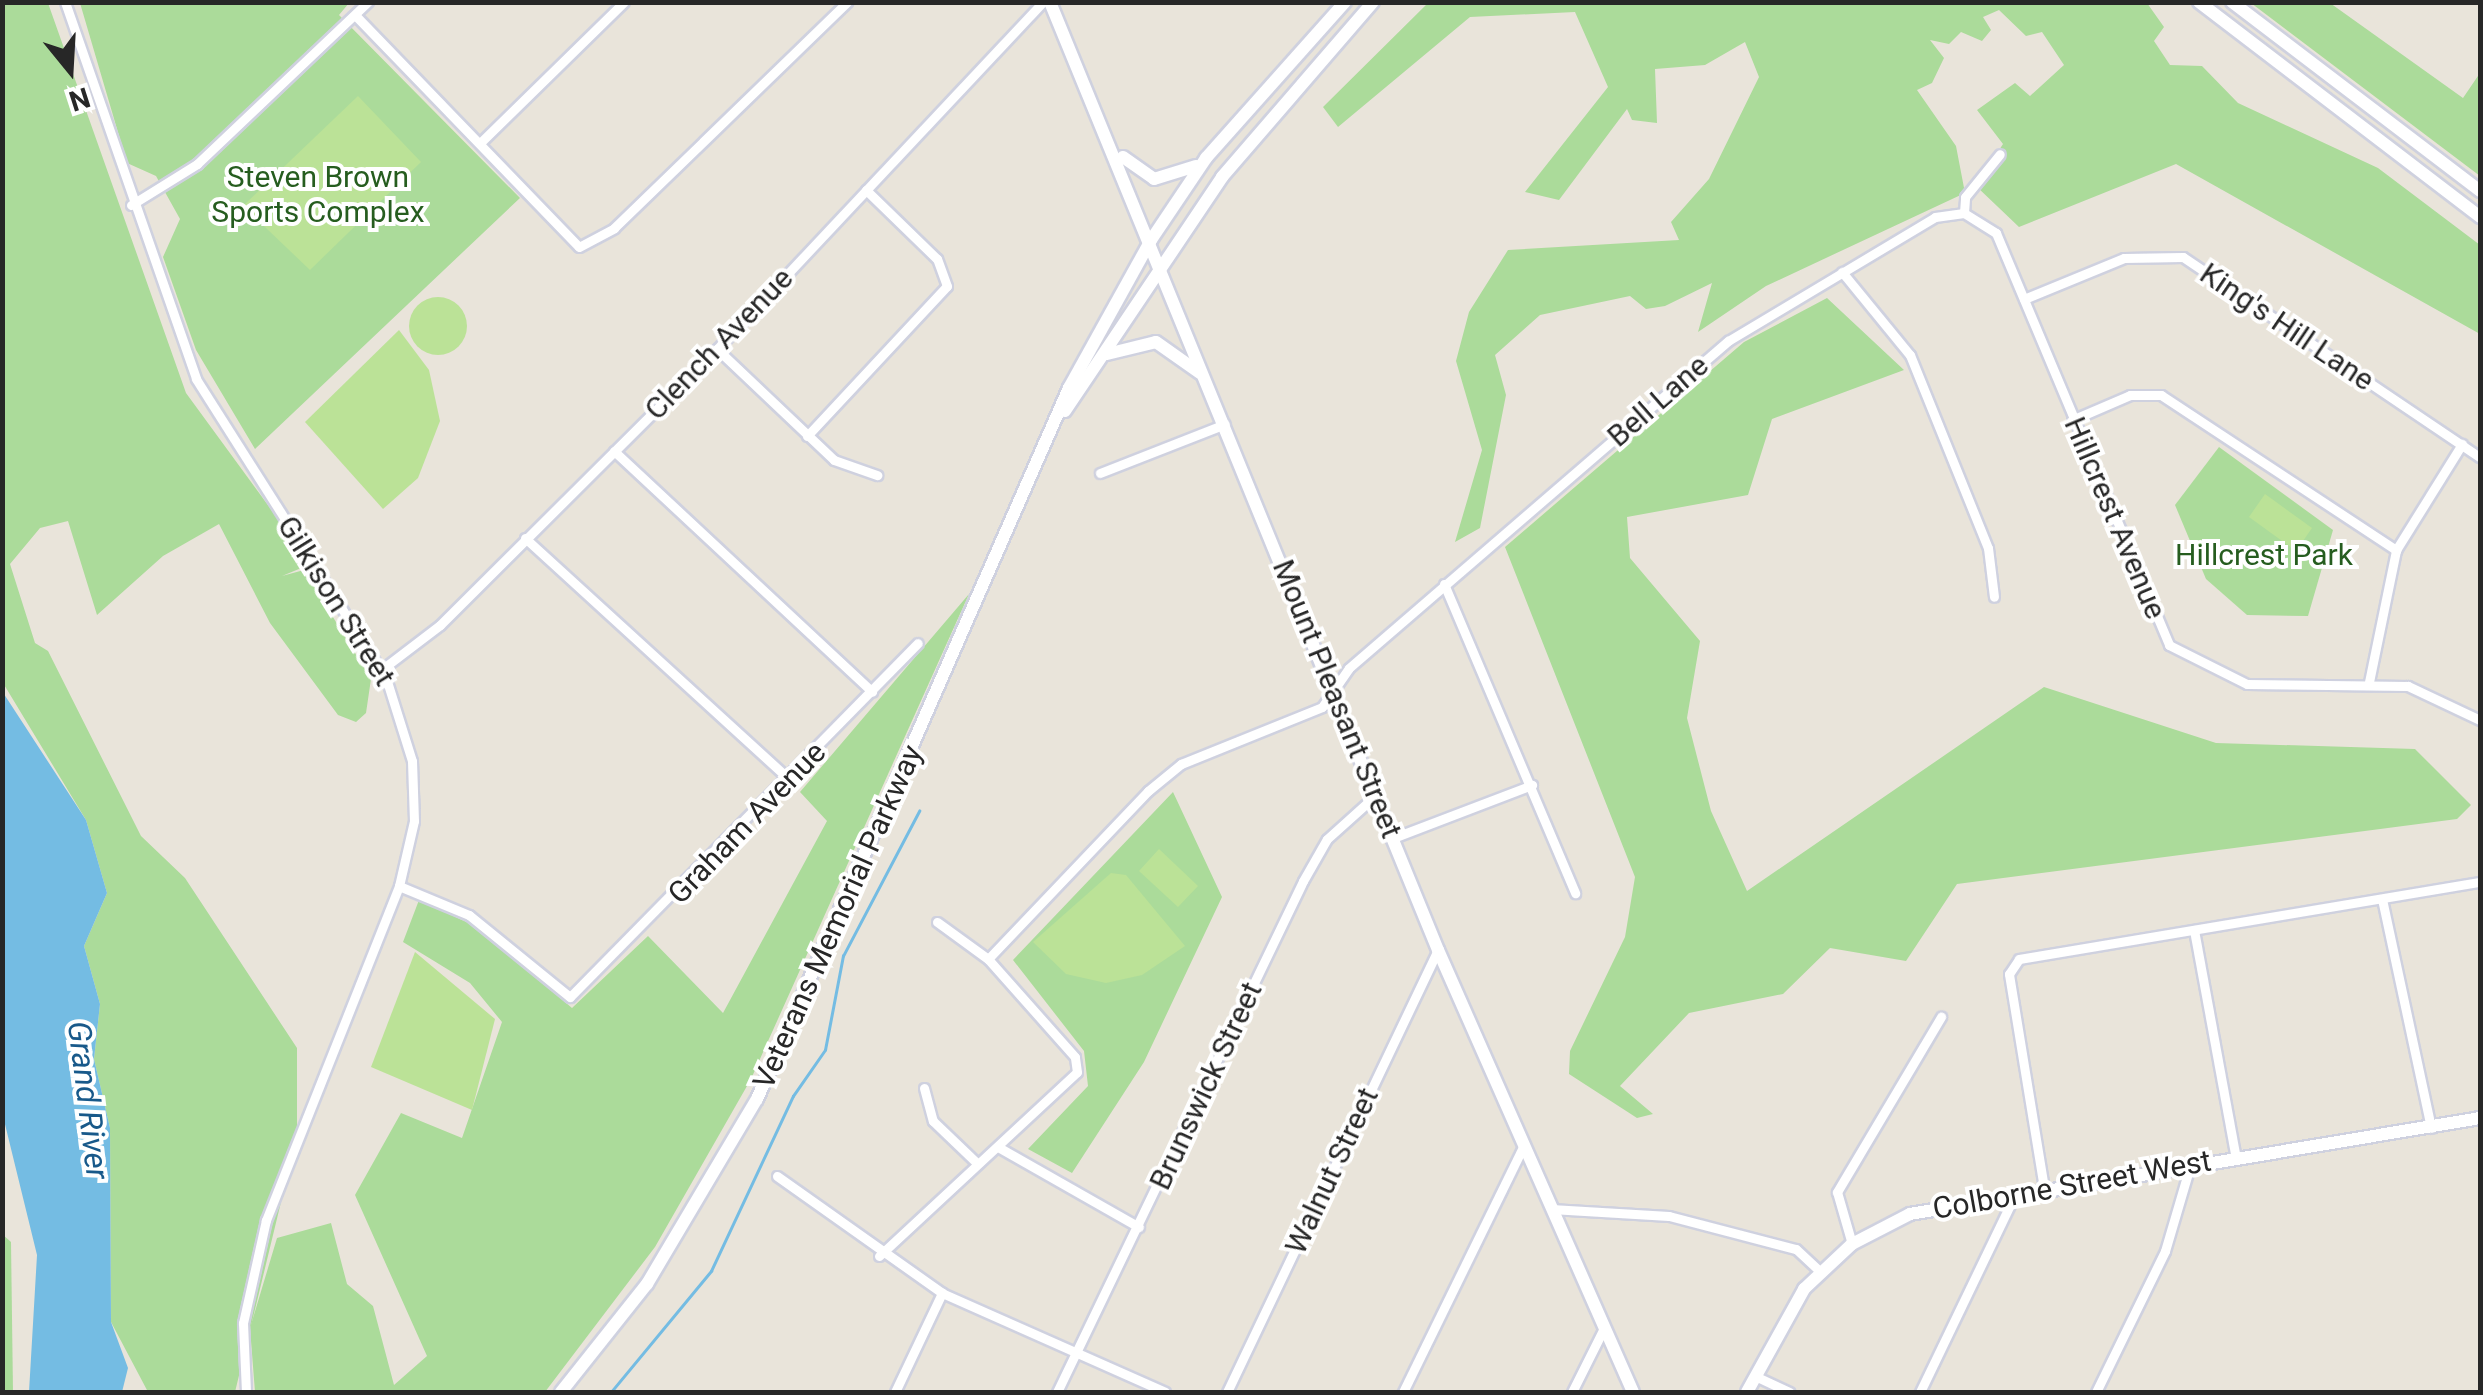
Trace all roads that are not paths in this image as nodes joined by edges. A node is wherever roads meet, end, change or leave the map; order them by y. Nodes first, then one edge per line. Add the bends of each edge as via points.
1 (66, 2) edge
2 (368, 2) edge
3 (624, 2) edge
4 (847, 2) edge
5 (1046, 2) edge
6 (1345, 2) edge
7 (1373, 2) edge
8 (2199, 2) edge
9 (2232, 2) edge
10 (355, 15) junction
11 (480, 142) junction
12 (1114, 146) junction
13 (2000, 154) dead end
14 (1206, 158) junction
15 (866, 190) junction
16 (2480, 191) edge
17 (131, 205) junction
18 (1964, 213) junction
19 (2480, 218) edge
20 (1151, 240) junction
21 (1160, 261) junction
22 (1842, 272) junction
23 (2024, 299) junction
24 (717, 349) junction
25 (1107, 354) junction
26 (1208, 382) junction
27 (1063, 413) junction
28 (2072, 420) junction
29 (1226, 424) junction
30 (807, 436) junction
31 (2462, 444) junction
32 (614, 450) junction
33 (2480, 457) edge
34 (1100, 474) dead end
35 (877, 475) dead end
36 (525, 538) junction
37 (2396, 550) junction
38 (1444, 584) junction
39 (1994, 598) dead end
40 (918, 643) dead end
41 (382, 670) junction
42 (2369, 682) junction
43 (1334, 690) junction
44 (872, 692) junction
45 (2480, 720) edge
46 (790, 780) junction
47 (1532, 786) junction
48 (1376, 795) junction
49 (1392, 838) junction
50 (2480, 882) edge
51 (399, 886) junction
52 (1576, 893) dead end
53 (2382, 899) junction
54 (938, 922) dead end
55 (2194, 930) junction
56 (1438, 950) junction
57 (988, 958) junction
58 (1941, 1017) dead end
59 (924, 1088) dead end
60 (2480, 1118) edge
61 (2431, 1128) junction
62 (998, 1147) junction
63 (1523, 1147) junction
64 (2236, 1158) junction
65 (977, 1163) junction
66 (2190, 1166) junction
67 (778, 1176) dead end
68 (2044, 1188) junction
69 (2016, 1192) junction
70 (1550, 1209) junction
71 (1138, 1227) junction
72 (1852, 1244) junction
73 (879, 1256) junction
74 (1820, 1271) junction
75 (942, 1293) junction
76 (1604, 1330) junction
77 (1078, 1352) junction
78 (1755, 1376) junction
79 (246, 1392) edge
80 (561, 1392) edge
81 (895, 1392) edge
82 (1057, 1392) edge
83 (1165, 1392) edge
84 (1227, 1392) edge
85 (1403, 1392) edge
86 (1572, 1392) edge
87 (1633, 1392) edge
88 (1747, 1392) edge
89 (1790, 1392) edge
90 (1920, 1392) edge
91 (2096, 1392) edge

1 - 17 street, Gilkison Street
2 - 10 street
3 - 11 street
4 - 11 street via 586,246 560,231
5 - 12 main road, Mount Pleasant Street
5 - 15 street, Clench Avenue
6 - 14 main road, Veterans Memorial Parkway
7 - 21 main road, Veterans Memorial Parkway via 1284,100
8 - 19 main road
9 - 16 main road
10 - 11 street
10 - 17 street via 197,164
12 - 14 main road via 1154,179 1178,178
12 - 20 main road, Mount Pleasant Street
13 - 18 street via 1965,197
14 - 20 main road, Veterans Memorial Parkway
15 - 24 street, Clench Avenue
15 - 30 street via 937,259 947,286
17 - 41 street, Gilkison Street via 196,379
18 - 22 street, Bell Lane via 1935,217
18 - 23 street, Hillcrest Avenue via 1996,234
20 - 21 main road, Mount Pleasant Street
20 - 27 main road, Veterans Memorial Parkway
21 - 25 main road, Veterans Memorial Parkway
21 - 26 main road, Mount Pleasant Street
22 - 38 street, Bell Lane via 1728,341
22 - 39 street via 1910,355 1988,548
23 - 28 street, Hillcrest Avenue
23 - 31 street, King's Hill Lane via 2124,258 2183,257
24 - 30 street
24 - 32 street, Clench Avenue
25 - 26 main road via 1156,342 1187,357
25 - 27 main road, Veterans Memorial Parkway
26 - 29 main road, Mount Pleasant Street
27 - 80 main road, Veterans Memorial Parkway via 757,1098 647,1284
28 - 37 street via 2130,395 2160,395
28 - 42 street, Hillcrest Avenue via 2169,645 2247,684
29 - 34 street
29 - 43 main road, Mount Pleasant Street
30 - 35 street via 844,466
31 - 33 street, King's Hill Lane
31 - 37 street
32 - 36 street, Clench Avenue
32 - 44 street
36 - 41 street, Clench Avenue via 440,626
36 - 46 street
37 - 42 street
38 - 43 street, Bell Lane
38 - 47 street
40 - 44 street, Graham Avenue
41 - 51 street, Gilkison Street via 414,780
42 - 45 street, Hillcrest Avenue via 2408,686
43 - 48 main road, Mount Pleasant Street
43 - 57 street, Bell Lane via 1322,707 1181,764
44 - 46 street, Graham Avenue
46 - 51 street, Graham Avenue via 570,997 468,915
47 - 49 street
47 - 52 street
48 - 49 main road, Mount Pleasant Street
48 - 71 street, Brunswick Street via 1326,839 1303,880
49 - 56 main road, Mount Pleasant Street
50 - 53 street
51 - 79 street, Gilkison Street via 266,1220 243,1323
53 - 55 street
53 - 61 street
54 - 57 street
55 - 64 street
55 - 68 street via 2019,959 2009,974
56 - 63 main road, Mount Pleasant Street
56 - 84 street, Walnut Street
57 - 62 street via 1075,1057 1074,1079
58 - 72 street via 1837,1192
59 - 65 street via 933,1120
60 - 61 main road, Colborne Street West
61 - 64 main road, Colborne Street West
62 - 65 street
62 - 71 street
63 - 70 main road, Mount Pleasant Street
63 - 85 street
64 - 66 main road, Colborne Street West
65 - 73 street
66 - 68 main road, Colborne Street West
66 - 91 street via 2166,1251
67 - 73 street
68 - 69 main road, Colborne Street West
69 - 72 main road, Colborne Street West via 1910,1214
69 - 90 street
70 - 74 street via 1669,1216 1789,1246
70 - 76 main road, Mount Pleasant Street
71 - 77 street, Brunswick Street
72 - 74 main road, Colborne Street West
73 - 75 street
74 - 78 main road, Colborne Street West
75 - 77 street
75 - 81 street
76 - 86 street
76 - 87 main road, Mount Pleasant Street
77 - 82 street, Brunswick Street
77 - 83 street
78 - 88 main road, Colborne Street West
78 - 89 street

